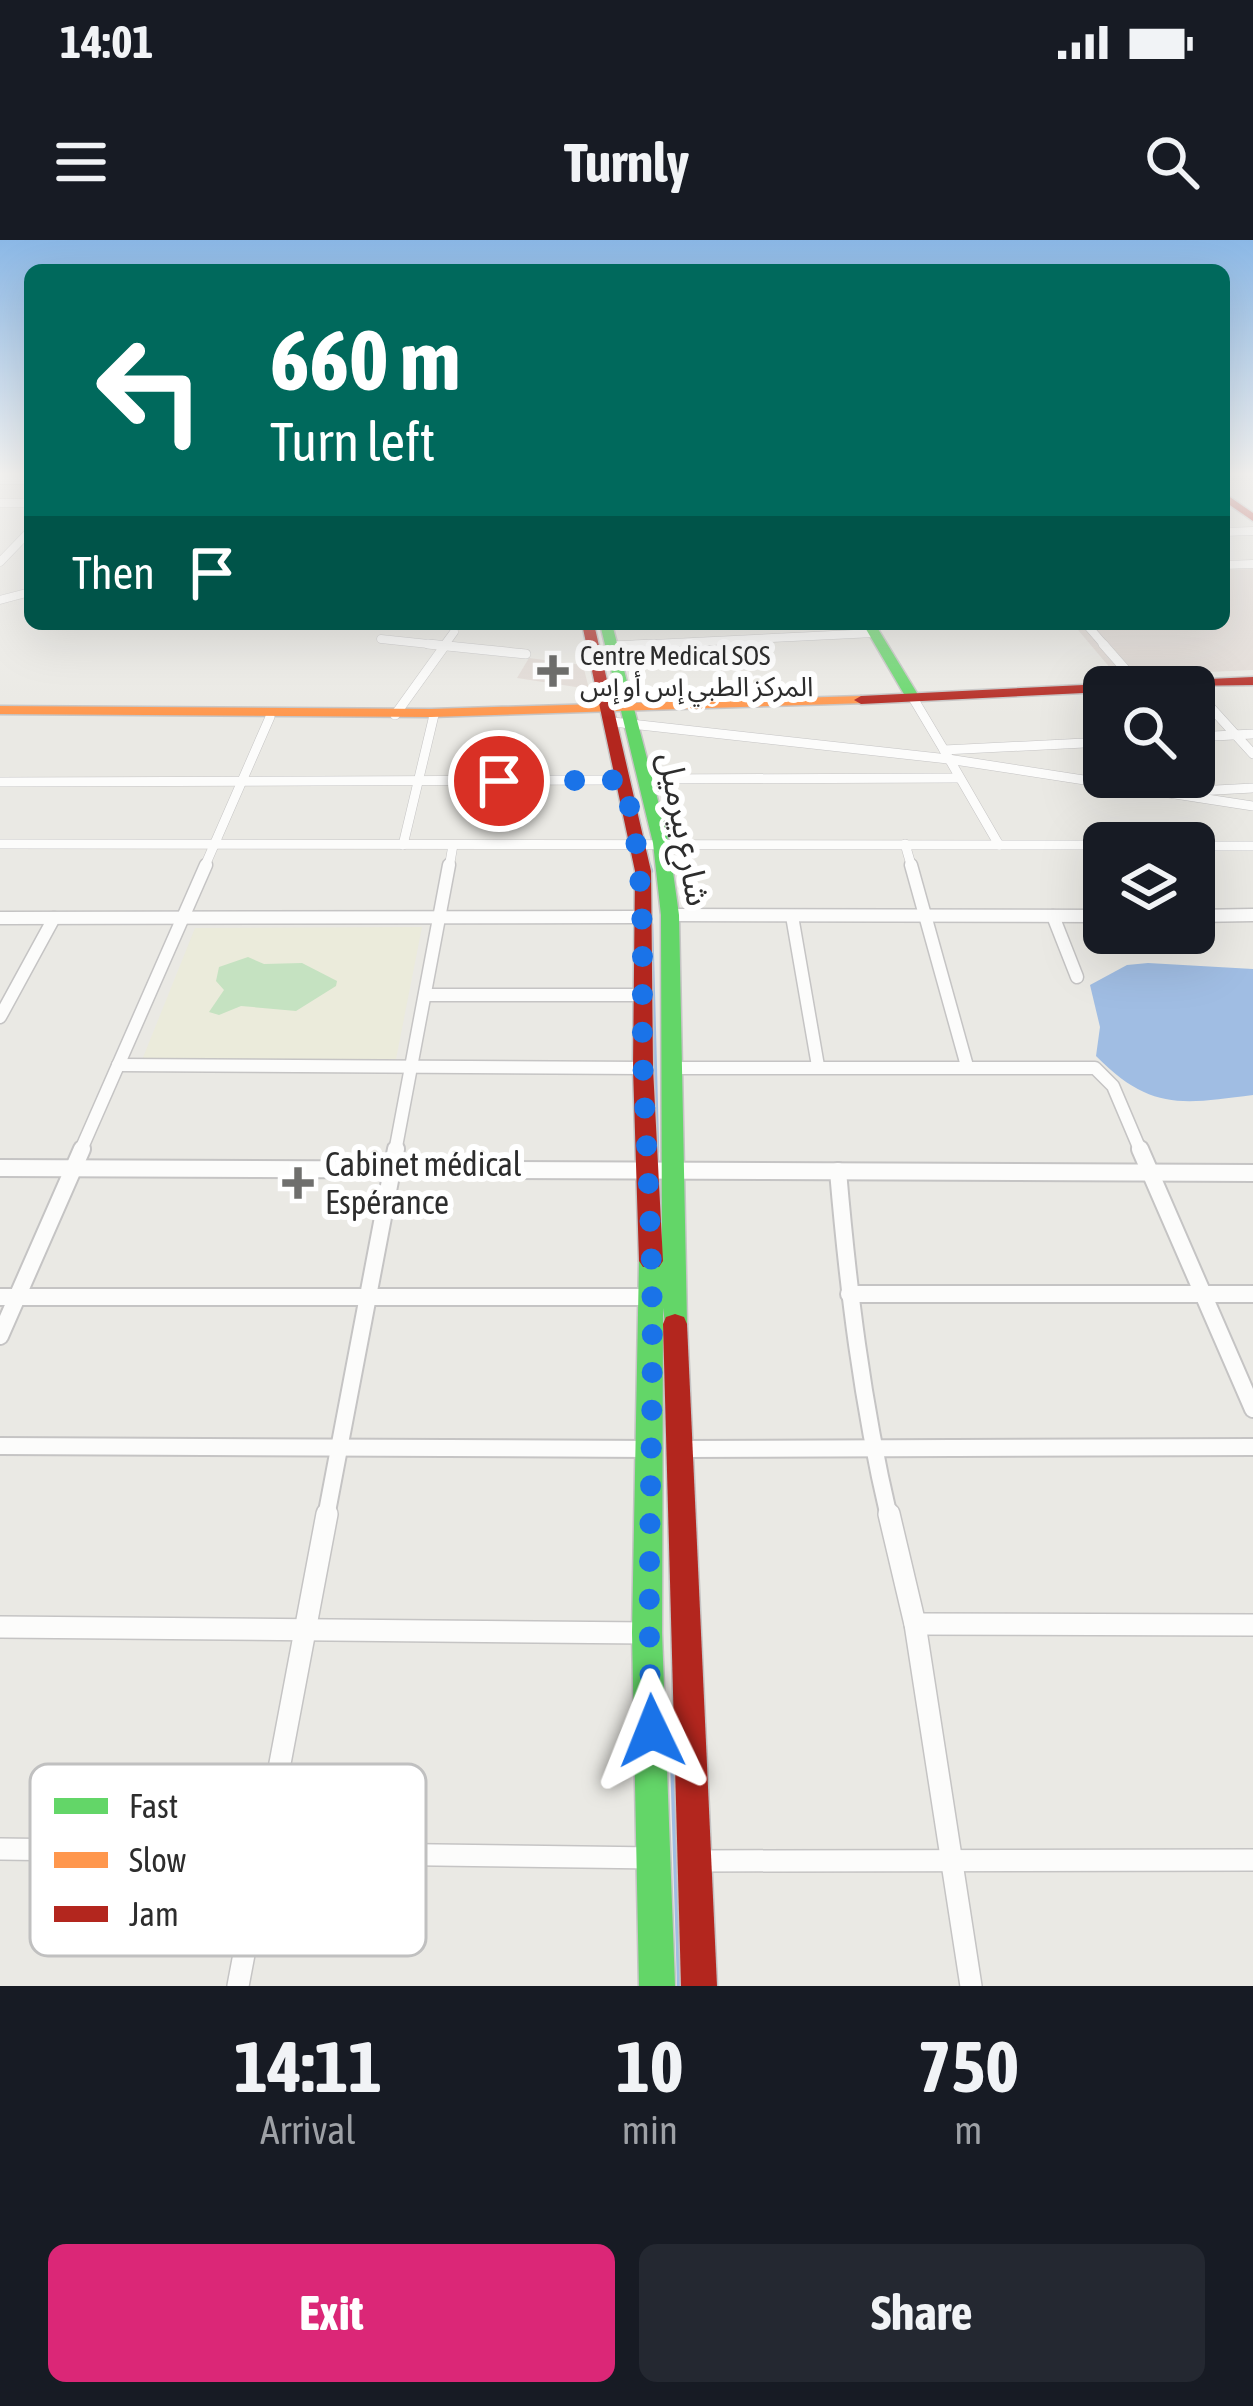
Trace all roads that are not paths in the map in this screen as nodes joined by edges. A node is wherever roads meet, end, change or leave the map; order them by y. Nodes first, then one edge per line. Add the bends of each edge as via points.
1 (591, 630) edge
2 (796, 630) edge
3 (872, 630) edge
4 (1091, 630) edge
5 (454, 632) dead end
6 (609, 635) edge
7 (381, 639) dead end
8 (445, 646) junction
9 (526, 654) dead end
10 (1123, 666) edge
11 (1253, 681) edge
12 (1215, 684) edge
13 (1083, 689) edge
14 (913, 698) junction
15 (0, 710) edge
16 (1215, 712) edge
17 (395, 715) junction
18 (434, 715) junction
19 (270, 717) junction
20 (620, 717) junction
21 (1253, 734) edge
22 (1235, 735) junction
23 (1215, 736) edge
24 (1083, 744) edge
25 (1253, 754) edge
26 (946, 755) junction
27 (959, 778) junction
28 (1083, 778) edge
29 (634, 779) junction
30 (0, 782) edge
31 (241, 782) junction
32 (416, 782) junction
33 (1253, 788) edge
34 (1215, 790) edge
35 (1201, 798) edge
36 (1253, 806) edge
37 (650, 842) junction
38 (0, 844) edge
39 (403, 844) junction
40 (905, 844) junction
41 (999, 844) junction
42 (213, 845) junction
43 (453, 845) junction
44 (1083, 845) edge
45 (1215, 846) edge
46 (1253, 846) edge
47 (670, 915) junction
48 (925, 915) junction
49 (1253, 915) edge
50 (792, 916) junction
51 (1052, 916) junction
52 (1083, 916) edge
53 (1215, 916) edge
54 (641, 917) junction
55 (0, 918) edge
56 (54, 918) junction
57 (183, 918) junction
58 (436, 918) junction
59 (1077, 977) dead end
60 (6, 993) edge
61 (425, 995) junction
62 (642, 995) junction
63 (0, 1017) edge
64 (118, 1065) junction
65 (412, 1065) junction
66 (818, 1066) junction
67 (967, 1066) junction
68 (643, 1068) junction
69 (672, 1068) junction
70 (74, 1166) junction
71 (0, 1168) edge
72 (393, 1169) junction
73 (676, 1171) junction
74 (649, 1172) junction
75 (838, 1172) junction
76 (1152, 1173) junction
77 (1253, 1173) edge
78 (1204, 1293) junction
79 (850, 1294) junction
80 (1253, 1294) edge
81 (8, 1297) edge
82 (652, 1297) junction
83 (366, 1298) junction
84 (0, 1336) edge
85 (1253, 1409) edge
86 (339, 1444) junction
87 (0, 1446) edge
88 (1253, 1447) edge
89 (651, 1449) junction
90 (677, 1449) junction
91 (873, 1449) junction
92 (915, 1624) junction
93 (1253, 1625) edge
94 (0, 1627) edge
95 (306, 1631) junction
96 (647, 1633) junction
97 (280, 1764) edge
98 (426, 1853) edge
99 (657, 1858) junction
100 (950, 1858) junction
101 (1253, 1860) edge
102 (693, 1861) junction
103 (243, 1956) edge
104 (238, 1986) edge
105 (657, 1986) edge
106 (699, 1986) edge
107 (970, 1986) edge

1 - 20 street, شارع بيرميل
2 - 6 street
3 - 14 street
4 - 10 street
5 - 8 street
6 - 20 street, شارع بيرميل
7 - 8 street
8 - 9 street
8 - 17 street
11 - 12 street
13 - 14 street
14 - 20 street
14 - 26 street
15 - 19 street
16 - 22 street
17 - 18 street
17 - 19 street
18 - 20 street
18 - 32 street
19 - 31 street
20 - 26 street
20 - 29 street, شارع بيرميل
21 - 22 street
22 - 23 street
22 - 25 street
24 - 26 street
26 - 27 street
26 - 28 street
27 - 29 street
27 - 41 street
29 - 32 street
29 - 37 street, شارع بيرميل
30 - 31 street
31 - 32 street
31 - 42 street
32 - 39 street
33 - 34 street
35 - 36 street
37 - 40 street
37 - 43 street
37 - 47 street, شارع بيرميل
37 - 54 street, شارع بيرميل
38 - 42 street
39 - 42 street
39 - 43 street
40 - 41 street
40 - 48 street
41 - 44 street
42 - 57 street
43 - 58 street
45 - 46 street
47 - 50 street
47 - 69 street, شارع بيرميل
48 - 50 street
48 - 51 street
48 - 67 street
49 - 53 street
50 - 66 street
51 - 52 street
51 - 59 street
54 - 58 street
54 - 62 street, شارع بيرميل
55 - 56 street
56 - 57 street
56 - 60 street
57 - 58 street
57 - 64 street
58 - 61 street
60 - 63 street
61 - 62 street
61 - 65 street
62 - 68 street, شارع بيرميل
64 - 65 street
64 - 70 street
65 - 68 street
65 - 72 street
66 - 67 street
66 - 69 street
67 - 76 street via 1095,1068 1108,1076
68 - 74 street, شارع بيرميل
69 - 73 street, شارع بيرميل
70 - 71 street
70 - 72 street
70 - 81 street
72 - 74 street
72 - 83 street
73 - 74 street
73 - 75 street
73 - 90 street, شارع بيرميل
74 - 82 street, شارع بيرميل
75 - 76 street
75 - 79 street
76 - 77 street
76 - 78 street
78 - 79 street
78 - 80 street
78 - 85 street
79 - 91 street
81 - 83 street
81 - 84 street
82 - 83 street
82 - 89 street, شارع بيرميل
83 - 86 street
86 - 87 street
86 - 89 street
86 - 95 street
88 - 91 street
89 - 90 street
89 - 96 street, شارع بيرميل
90 - 91 street
90 - 102 street, شارع بيرميل
91 - 92 street
92 - 93 street
92 - 100 street
94 - 95 street
95 - 96 street
95 - 97 street
96 - 99 street, شارع بيرميل
98 - 99 street
99 - 105 street, شارع بيرميل
100 - 101 street
100 - 102 street
100 - 107 street
102 - 106 street, شارع بيرميل
103 - 104 street

